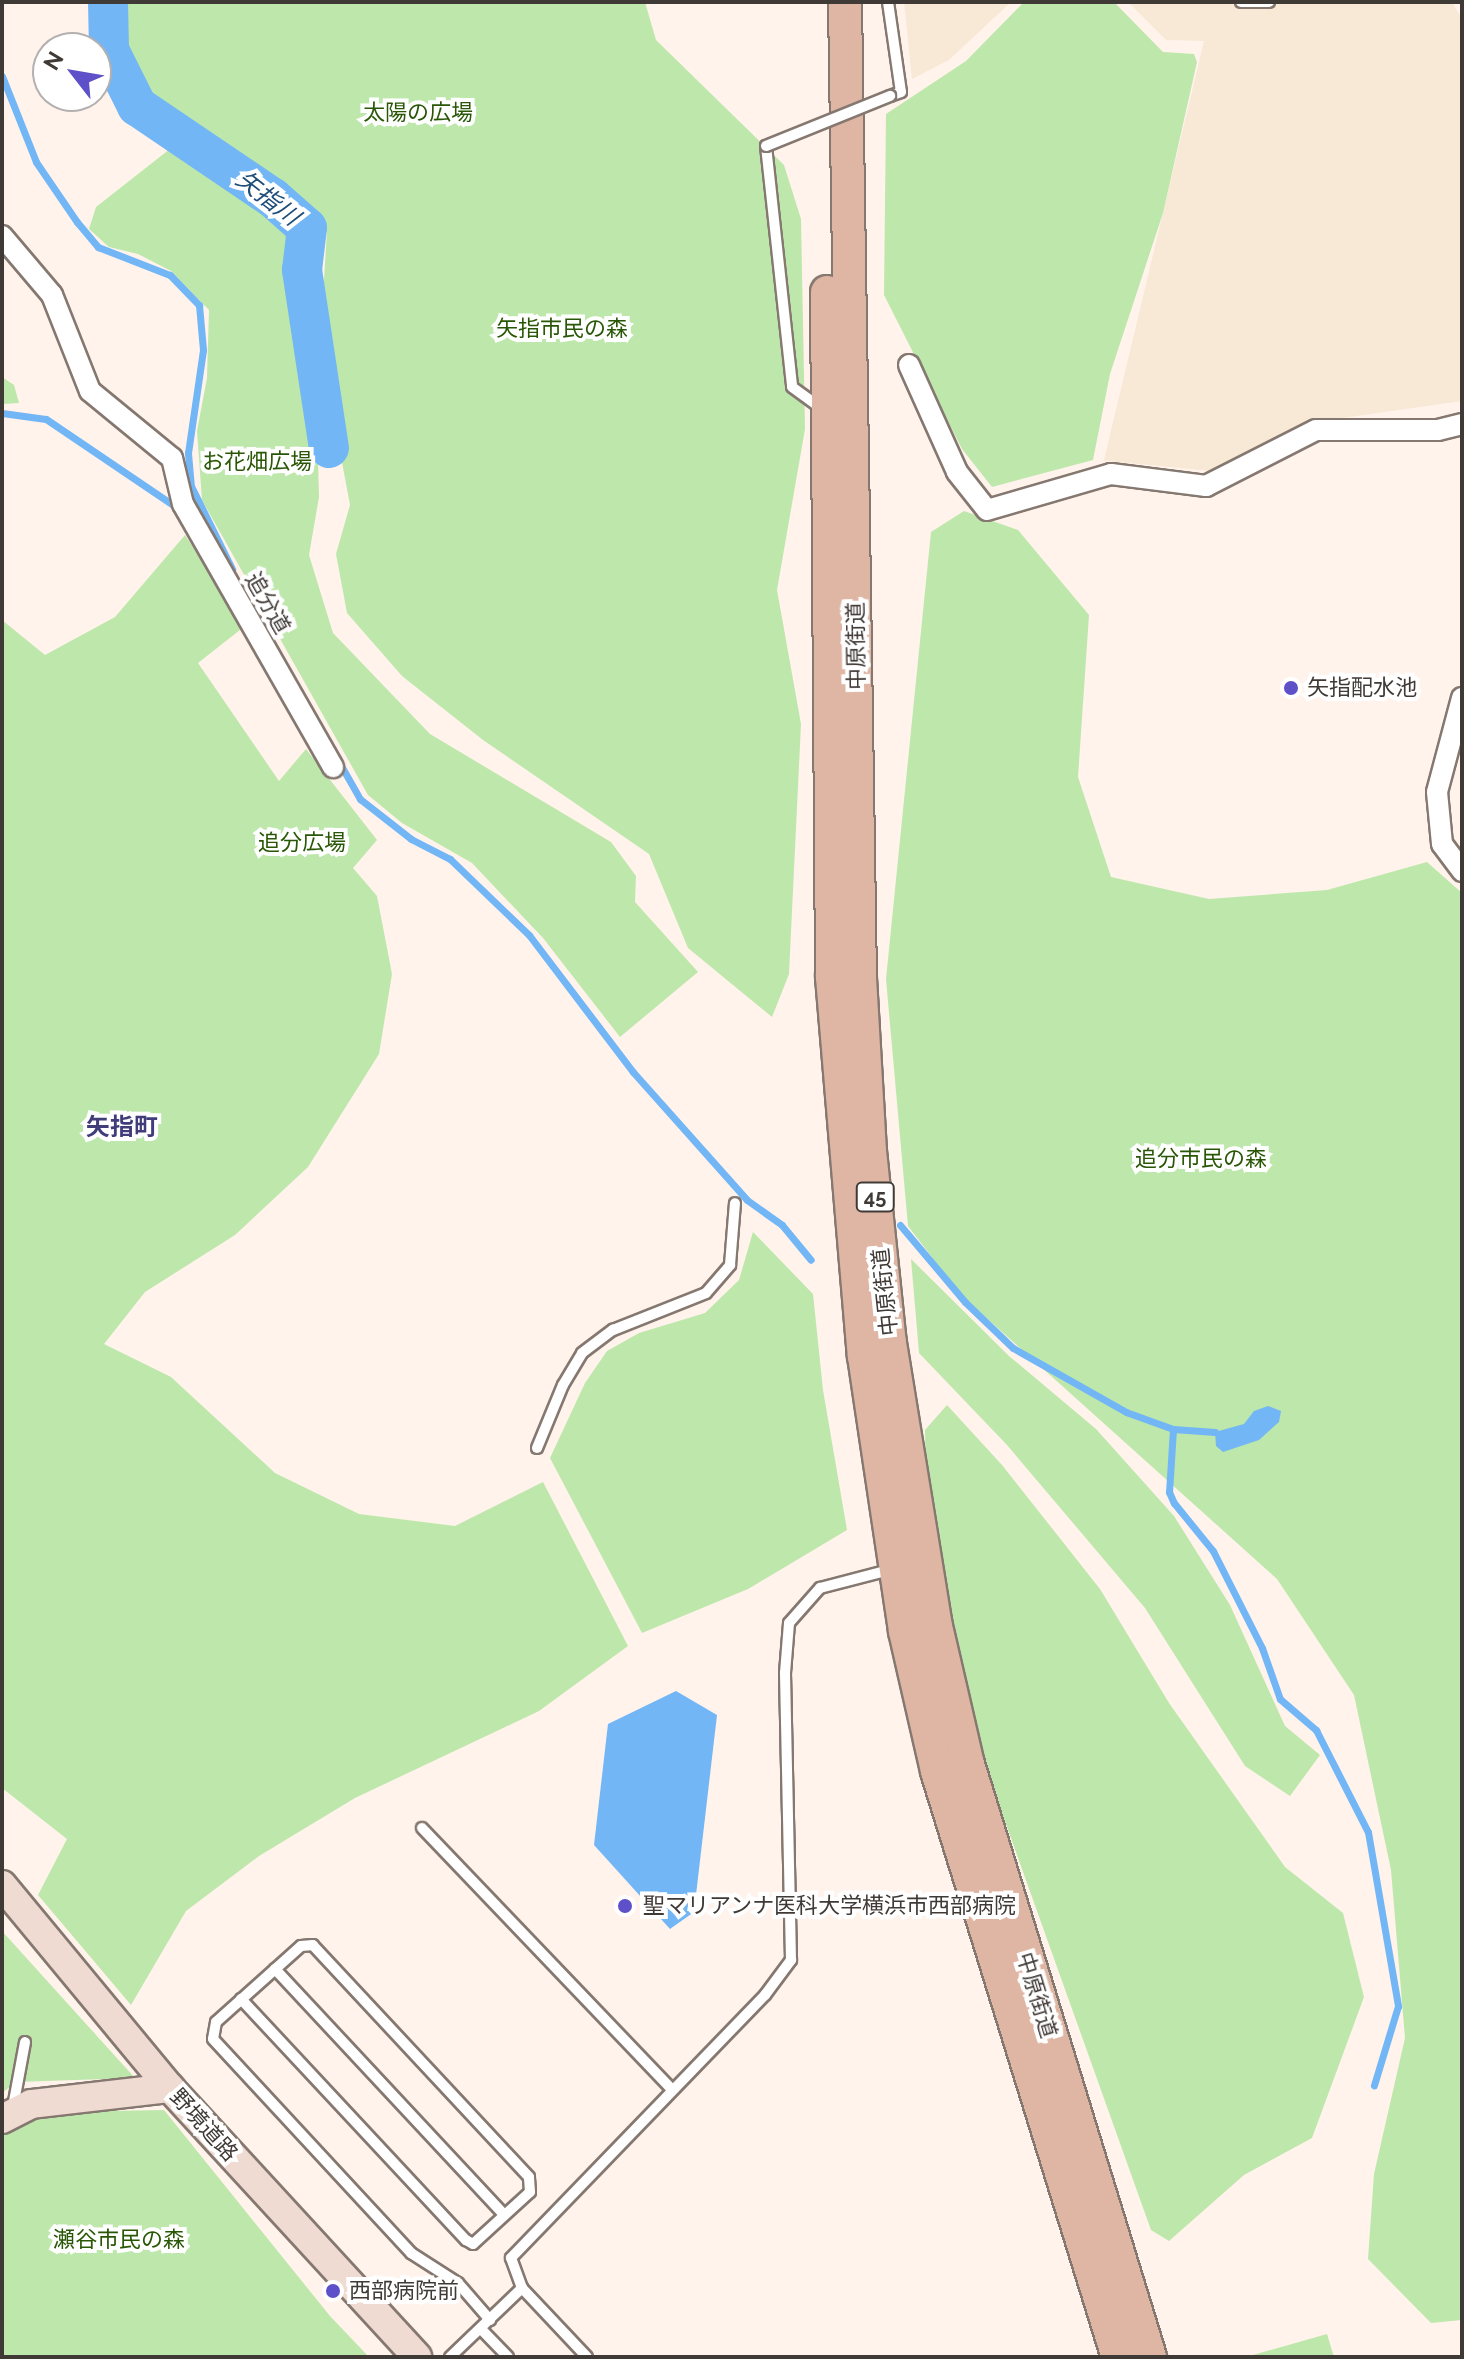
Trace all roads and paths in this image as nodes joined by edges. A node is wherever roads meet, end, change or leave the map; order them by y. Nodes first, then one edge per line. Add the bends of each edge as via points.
1 (823, 2) edge
2 (845, 2) edge
3 (888, 2) edge
4 (1241, 2) edge
5 (1269, 2) edge
6 (2, 236) edge
7 (909, 365) dead end
8 (826, 411) junction
9 (1462, 424) edge
10 (1462, 698) edge
11 (333, 767) dead end
12 (1462, 871) edge
13 (735, 1203) dead end
14 (537, 1448) dead end
15 (895, 1568) junction
16 (422, 1828) dead end
17 (2, 1885) edge
18 (275, 1969) junction
19 (241, 1999) junction
20 (25, 2042) dead end
21 (170, 2088) junction
22 (672, 2090) junction
23 (7, 2116) edge
24 (504, 2215) junction
25 (522, 2288) junction
26 (490, 2320) junction
27 (481, 2329) junction
28 (417, 2357) edge
29 (450, 2357) edge
30 (508, 2357) edge
31 (587, 2357) edge
32 (1118, 2357) edge
33 (1150, 2357) edge

1 - 8 main road, 中原街道 / 45
2 - 33 main road, 中原街道 / 45 via 860,978 870,1151 890,1343 935,1622 967,1761
3 - 8 lane, bridge via 901,92 766,146 792,387
4 - 5 lane
6 - 11 street, 追分道 via 52,295 90,391 172,458 183,504
7 - 9 street via 957,472 987,510 1111,474 1206,486 1316,430 1438,430
8 - 15 main road, 中原街道 / 45 via 832,977 864,1356
10 - 12 street via 1437,792 1442,844
13 - 14 lane via 737,1236 730,1265 706,1293 613,1330 582,1353
15 - 22 lane via 820,1588 789,1623 785,1673 791,1960 765,1995
15 - 32 main road, 中原街道 / 45 via 937,1771
16 - 22 lane
17 - 21 street, 野境道路
18 - 19 lane
18 - 24 lane
18 - 24 lane via 301,1946 313,1945 529,2177 530,2192
19 - 24 lane via 466,2240 473,2244
19 - 26 lane via 216,2022 213,2039 411,2253 451,2277
20 - 23 lane
21 - 23 street via 44,2102
21 - 28 street, 野境道路
22 - 25 lane via 522,2242 511,2258
25 - 26 lane
25 - 31 lane
26 - 27 lane
27 - 29 lane
27 - 30 lane

